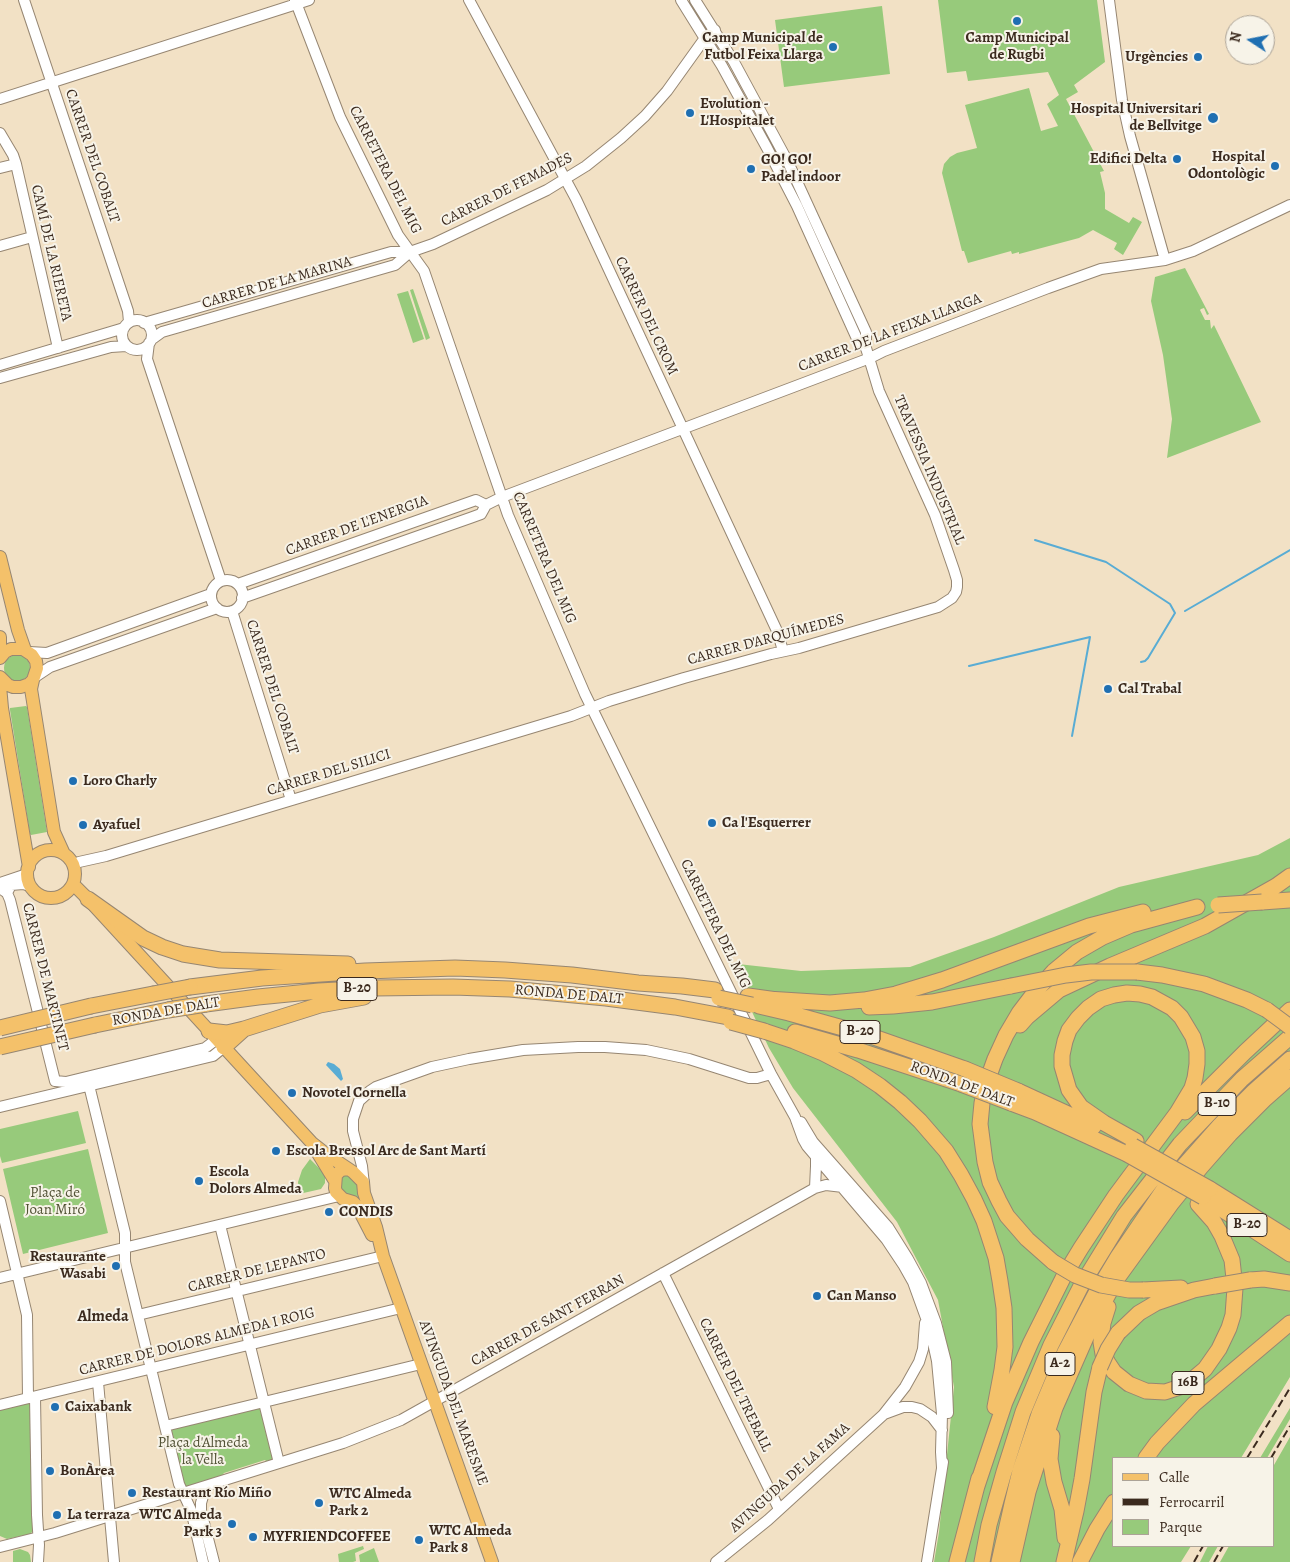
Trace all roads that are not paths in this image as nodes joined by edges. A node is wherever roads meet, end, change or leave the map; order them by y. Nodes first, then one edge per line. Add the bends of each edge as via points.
1 (24, 0) edge
2 (309, 0) edge
3 (469, 0) edge
4 (681, 0) edge
5 (695, 0) edge
6 (1109, 0) edge
7 (295, 2) edge
8 (715, 30) junction
9 (705, 38) junction
10 (51, 83) junction
11 (0, 99) edge
12 (0, 133) edge
13 (16, 164) junction
14 (0, 168) edge
15 (566, 180) junction
16 (1290, 205) edge
17 (32, 236) junction
18 (0, 246) edge
19 (410, 252) junction
20 (1165, 260) junction
21 (144, 323) junction
22 (127, 325) junction
23 (150, 341) junction
24 (126, 346) junction
25 (58, 348) junction
26 (137, 350) junction
27 (868, 353) junction
28 (147, 359) junction
29 (0, 364) edge
30 (0, 378) edge
31 (682, 429) junction
32 (502, 497) junction
33 (486, 505) junction
34 (0, 557) edge
35 (221, 581) junction
36 (238, 584) junction
37 (211, 594) junction
38 (242, 598) junction
39 (947, 602) joint
40 (216, 608) junction
41 (232, 611) junction
42 (0, 637) edge
43 (27, 651) junction
44 (783, 651) junction
45 (0, 658) edge
46 (34, 678) junction
47 (1, 689) edge
48 (592, 708) junction
49 (291, 800) junction
50 (64, 854) junction
51 (73, 865) junction
52 (29, 876) junction
53 (1290, 876) edge
54 (0, 883) edge
55 (73, 884) junction
56 (3, 890) edge
57 (88, 898) junction
58 (1290, 900) edge
59 (1197, 906) junction
60 (430, 968) junction
61 (510, 989) junction
62 (767, 998) junction
63 (750, 1000) junction
64 (1290, 1010) edge
65 (1290, 1027) edge
66 (0, 1028) edge
67 (763, 1028) junction
68 (244, 1029) junction
69 (1290, 1037) edge
70 (217, 1039) junction
71 (0, 1048) edge
72 (994, 1059) junction
73 (1290, 1059) edge
74 (771, 1074) junction
75 (1290, 1077) edge
76 (56, 1081) junction
77 (88, 1082) junction
78 (54, 1094) junction
79 (42, 1097) junction
80 (1015, 1097) junction
81 (0, 1107) edge
82 (94, 1107) junction
83 (794, 1117) junction
84 (814, 1142) junction
85 (312, 1143) junction
86 (356, 1146) junction
87 (1130, 1154) junction
88 (816, 1156) junction
89 (345, 1168) junction
90 (1152, 1179) joint
91 (335, 1181) junction
92 (1166, 1186) joint
93 (843, 1187) junction
94 (815, 1188) junction
95 (364, 1190) junction
96 (1208, 1193) junction
97 (339, 1196) junction
98 (0, 1201) edge
99 (353, 1202) junction
100 (220, 1225) junction
101 (1290, 1239) edge
102 (124, 1248) junction
103 (1290, 1254) edge
104 (382, 1256) junction
105 (1132, 1258) junction
106 (663, 1273) junction
107 (18, 1274) junction
108 (0, 1278) edge
109 (1290, 1283) edge
110 (1215, 1284) junction
111 (237, 1292) junction
112 (401, 1308) junction
113 (924, 1312) junction
114 (138, 1316) junction
115 (1290, 1323) edge
116 (250, 1344) junction
117 (421, 1364) junction
118 (151, 1369) junction
119 (1067, 1380) junction
120 (98, 1382) junction
121 (31, 1398) junction
122 (264, 1402) junction
123 (435, 1402) junction
124 (0, 1405) edge
125 (883, 1415) junction
126 (165, 1426) junction
127 (942, 1430) junction
128 (1147, 1457) edge
129 (278, 1463) junction
130 (942, 1468) junction
131 (206, 1486) junction
132 (977, 1486) junction
133 (183, 1493) junction
134 (1112, 1505) edge
135 (779, 1509) junction
136 (110, 1516) junction
137 (38, 1537) junction
138 (930, 1543) junction
139 (0, 1547) edge
140 (38, 1562) edge
141 (114, 1562) edge
142 (203, 1562) edge
143 (214, 1562) edge
144 (492, 1562) edge
145 (716, 1562) edge
146 (920, 1562) edge
147 (927, 1562) edge
148 (957, 1562) edge
149 (982, 1562) edge
150 (999, 1562) edge
151 (1012, 1562) edge
152 (1062, 1562) edge
153 (1080, 1562) edge

1 - 10 street, CARRER DEL COBALT
2 - 7 street
3 - 15 street, CARRER DEL CROM
4 - 9 street, TRAVESSIA INDUSTRIAL
5 - 8 street, TRAVESSIA INDUSTRIAL
6 - 20 street via 1122,100
7 - 10 street
7 - 19 street, CARRETERA DEL MIG via 340,117 396,231
8 - 9 street, CARRER DE FEMADES
8 - 27 street, TRAVESSIA INDUSTRIAL via 799,185 866,332
9 - 15 street, CARRER DE FEMADES via 645,116 600,156
9 - 27 street, TRAVESSIA INDUSTRIAL via 768,148 858,341
10 - 11 street
10 - 22 street, CARRER DEL COBALT via 128,310
12 - 13 street, CAMÍ DE LA RIERETA
13 - 14 street
13 - 17 street, CAMÍ DE LA RIERETA
15 - 19 street, CARRER DE FEMADES
15 - 31 street, CARRER DEL CROM
16 - 20 street, CARRER DE LA FEIXA LLARGA via 1209,244
17 - 18 street
17 - 25 street, CAMÍ DE LA RIERETA
19 - 21 street, CARRER DE FEMADES via 391,252
19 - 23 street, CARRER DE LA MARINA via 394,265 162,332
19 - 32 street, CARRETERA DEL MIG via 424,271
20 - 27 street, CARRER DE LA FEIXA LLARGA via 1089,273 884,351
21 - 22 street via 137,320
21 - 23 street via 150,328
22 - 24 street via 122,339
22 - 25 street
23 - 26 street
23 - 28 street
24 - 26 street
24 - 30 street via 111,347
25 - 29 street
26 - 28 street
27 - 31 street, CARRER DE LA FEIXA LLARGA
27 - 39 street, TRAVESSIA INDUSTRIAL via 879,392 935,515 954,570 956,592
28 - 35 street
31 - 32 street, CARRER DE LA FEIXA LLARGA
31 - 44 street, CARRER DEL CROM via 778,633
32 - 33 street, CARRER DE L'ENERGIA
32 - 48 street, CARRETERA DEL MIG
33 - 36 street, CARRER DE L'ENERGIA via 476,500
33 - 38 street, CARRER DE L'ENERGIA via 479,515
34 - 43 main road via 18,630
35 - 36 street
35 - 37 street
36 - 38 street
37 - 40 street
37 - 43 street via 47,652
38 - 41 street
39 - 44 street, CARRER D'ARQUÍMEDES
40 - 41 street
40 - 46 street via 50,667
41 - 49 street, CARRER DEL COBALT
42 - 45 main road
43 - 45 main road via 11,649
43 - 46 main road via 36,663
44 - 48 street, CARRER D'ARQUÍMEDES
46 - 47 main road via 21,687
46 - 50 main road via 31,688 54,832
47 - 52 main road
48 - 49 street, CARRER DEL SILICI
48 - 74 street, CARRETERA DEL MIG
49 - 51 street, CARRER DEL SILICI
50 - 51 main road
50 - 52 main road via 43,852 33,859
51 - 55 main road
52 - 54 street
52 - 55 main road via 38,894 45,898 59,897
52 - 56 street via 23,884
53 - 72 highway via 1205,926 1059,990 1027,1017
55 - 57 main road
56 - 76 street, CARRER DE MARTINET via 10,900
57 - 60 highway via 143,938 191,956 220,960
57 - 70 main road
58 - 59 highway, bridge
59 - 62 highway via 1105,921 942,980 881,997 830,1003
59 - 72 highway via 1131,925 1078,952 1035,992 1019,1013
60 - 63 highway, RONDA DE DALT / B-20, bridge via 534,972
60 - 66 highway, RONDA DE DALT / B-20, bridge via 262,978 190,987
61 - 67 highway, RONDA DE DALT / B-20 via 675,1007
61 - 68 highway via 355,998 320,1005
61 - 71 highway, RONDA DE DALT / B-20, bridge via 424,987 258,997 168,1010
62 - 63 highway
62 - 65 highway, bridge via 830,1007 893,1006 972,995 1066,975 1137,972 1204,984 1247,1000
63 - 80 highway, B-20, bridge via 868,1035 966,1069
64 - 87 highway via 1188,1109
67 - 80 highway, RONDA DE DALT / B-20, bridge via 858,1050 961,1084
67 - 132 highway via 845,1064 900,1102 946,1151 980,1211 998,1268 1005,1340 998,1394
68 - 70 highway
68 - 70 highway
69 - 90 highway, B-10 via 1242,1079 1180,1144
70 - 77 street via 213,1056
70 - 85 main road
72 - 110 highway, bridge via 986,1084 980,1124 985,1162 990,1182 1007,1216 1027,1240 1053,1262 1101,1285 1143,1290
73 - 92 highway, B-10 via 1220,1125
74 - 83 street, CARRETERA DEL MIG
74 - 86 street via 749,1078 689,1059 646,1050 605,1047 544,1048 492,1055 432,1067 370,1091 359,1101 353,1119
75 - 105 highway via 1230,1134 1201,1167
76 - 77 street
76 - 79 street via 54,1089
77 - 78 street
77 - 82 street
78 - 79 street
78 - 82 street via 80,1096
79 - 81 street
80 - 87 highway, B-20 via 1066,1112
82 - 102 street via 124,1233
83 - 84 street, CARRETERA DEL MIG
83 - 88 street, CARRETERA DEL MIG via 802,1139
84 - 88 street
84 - 130 street, CARRETERA DEL MIG via 888,1227 908,1259 929,1304 946,1362 948,1381 946,1449
85 - 89 main road
85 - 91 main road
86 - 89 street
86 - 95 street
87 - 87 highway via 1104,1124 1081,1107 1069,1090 1062,1066 1065,1041 1078,1018 1101,999 1127,993 1152,997 1172,1008 1188,1027 1197,1051 1195,1078 1178,1113
87 - 96 highway, B-20, bridge
87 - 132 highway via 1107,1208 1064,1276 1039,1326 1005,1402
88 - 93 street, CARRETERA DEL MIG
88 - 94 street
89 - 91 main road via 338,1172
89 - 95 main road via 357,1175
90 - 149 highway, A-2 via 1104,1246 1051,1345 1012,1443
91 - 97 main road
92 - 150 highway, A-2 via 1113,1265 1065,1352 1028,1444
93 - 94 street, CARRER DE SANT FERRAN
93 - 113 street, CARRETERA DEL MIG via 904,1266
94 - 106 street, CARRER DE SANT FERRAN
95 - 99 main road via 360,1200
95 - 104 main road
96 - 101 highway, B-20
96 - 103 highway, B-20
96 - 105 highway, 16B via 1214,1222 1232,1260 1235,1301 1225,1339 1212,1360 1196,1378 1175,1390 1146,1391 1129,1384 1114,1372 1103,1354 1103,1322
97 - 99 main road
97 - 100 street
98 - 107 street
99 - 104 main road
100 - 102 street
100 - 111 street
102 - 107 street
102 - 114 street
104 - 111 street, CARRER DE LEPANTO
104 - 112 main road, AVINGUDA DEL MARESME
105 - 119 highway via 1095,1319
106 - 123 street, CARRER DE SANT FERRAN
106 - 135 street, CARRER DEL TREBALL
107 - 108 street
107 - 121 street via 27,1315
109 - 110 highway, bridge via 1264,1279
110 - 152 highway, bridge via 1156,1303 1139,1313 1118,1333 1108,1349 1094,1392 1079,1495
111 - 114 street, CARRER DE LEPANTO
111 - 116 street
112 - 116 street, CARRER DE DOLORS ALMEDA I ROIG
112 - 117 main road, AVINGUDA DEL MARESME
113 - 125 street via 925,1333 919,1362
113 - 127 street, CARRETERA DEL MIG via 939,1372
114 - 118 street
115 - 128 highway via 1194,1404
116 - 118 street, CARRER DE DOLORS ALMEDA I ROIG
116 - 122 street
117 - 122 street
117 - 123 main road, AVINGUDA DEL MARESME
118 - 120 street, CARRER DE DOLORS ALMEDA I ROIG
118 - 126 street
119 - 151 highway via 1036,1464
119 - 152 highway via 1050,1446 1052,1472 1064,1519
120 - 121 street, CARRER DE DOLORS ALMEDA I ROIG
120 - 136 street
121 - 124 street, CARRER DE DOLORS ALMEDA I ROIG
121 - 137 street
122 - 126 street
122 - 129 street
123 - 129 street, CARRER DE SANT FERRAN via 402,1420 356,1438
123 - 144 main road, AVINGUDA DEL MARESME
125 - 127 street via 903,1407 920,1409
125 - 135 street, AVINGUDA DE LA FAMA
126 - 133 street
127 - 130 street, CARRETERA DEL MIG
129 - 131 street, CARRER DE SANT FERRAN
130 - 138 street, CARRETERA DEL MIG
131 - 133 street, CARRER DE SANT FERRAN
131 - 143 street via 201,1511
132 - 148 highway
133 - 136 street, CARRER DE SANT FERRAN
133 - 142 street via 191,1510
134 - 153 highway
135 - 145 street, AVINGUDA DE LA FAMA
136 - 137 street, CARRER DE SANT FERRAN
136 - 141 street
137 - 139 street, CARRER DE SANT FERRAN
137 - 140 street
138 - 146 street, CARRETERA DEL MIG
138 - 147 street, CARRETERA DEL MIG

